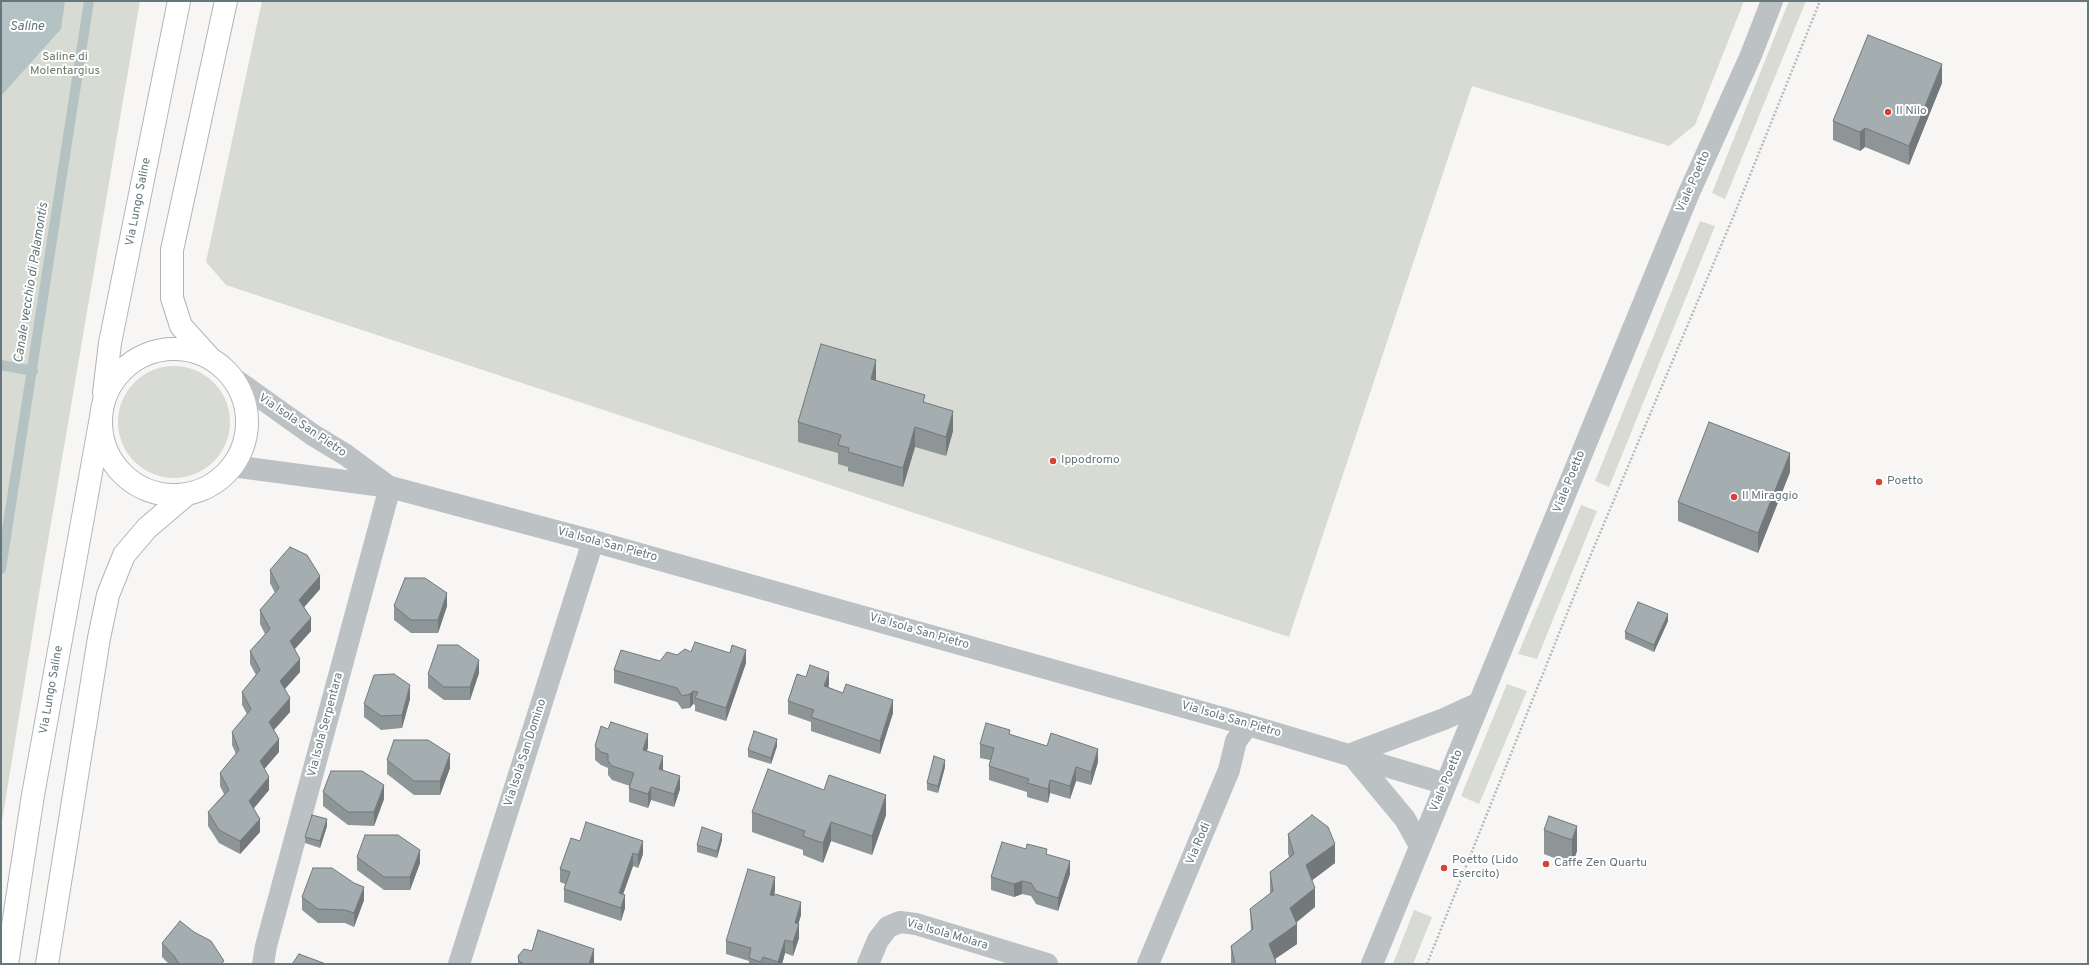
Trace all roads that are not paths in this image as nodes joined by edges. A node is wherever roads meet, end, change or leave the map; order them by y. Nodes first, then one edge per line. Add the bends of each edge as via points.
1 (179, 1) edge
2 (226, 1) edge
3 (1772, 1) edge
4 (211, 359) junction
5 (233, 378) junction
6 (102, 410) junction
7 (232, 466) junction
8 (390, 487) junction
9 (188, 494) junction
10 (593, 541) junction
11 (1479, 703) junction
12 (1248, 725) junction
13 (1351, 754) junction
14 (1446, 784) junction
15 (1420, 846) junction
16 (7, 964) edge
17 (47, 964) edge
18 (262, 964) edge
19 (459, 964) edge
20 (868, 964) edge
21 (1046, 964) edge
22 (1148, 964) edge
23 (1372, 964) edge

1 - 6 main road, Via Lungo Saline via 110,342
2 - 4 main road, Via Lungo Saline via 172,250 172,298 179,319 182,326
3 - 11 street, Viale Poetto via 1688,195
4 - 5 main road, Via Lungo Saline
4 - 6 main road, Via Lungo Saline via 192,352 172,349 146,355 119,374 108,391
5 - 7 main road, Via Lungo Saline via 244,399 247,422 243,446
5 - 8 street, Via Isola San Pietro
6 - 9 main road, Via Lungo Saline via 102,434 106,450 114,465 125,477 154,492
6 - 16 main road, Via Lungo Saline via 35,787
7 - 8 street, Via Isola San Pietro
7 - 9 main road, Via Lungo Saline via 212,484
8 - 10 street, Via Isola San Pietro
8 - 18 street, Via Isola Serpentara
9 - 17 main road, Via Lungo Saline via 146,528 124,554 108,595
10 - 12 street, Via Isola San Pietro
10 - 19 street, Via Isola San Domino
11 - 13 street
11 - 14 street, Viale Poetto
12 - 13 street, Via Isola San Pietro
12 - 22 street, Via Rodi via 1236,740 1229,770
13 - 14 street, Via Isola San Pietro
13 - 15 street via 1405,819
14 - 15 street, Viale Poetto
15 - 23 street, Viale Poetto
20 - 21 street, Via Isola Molara via 878,940 888,927 900,922 916,924

